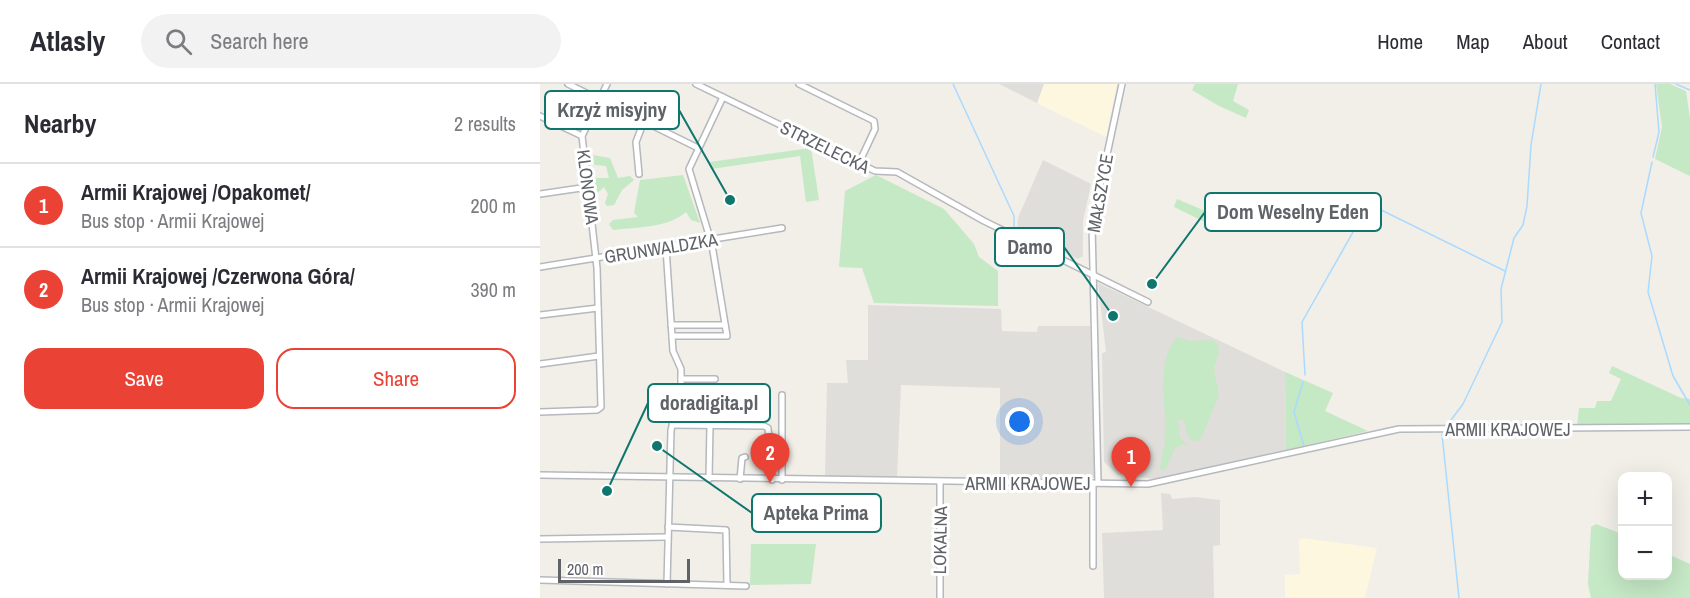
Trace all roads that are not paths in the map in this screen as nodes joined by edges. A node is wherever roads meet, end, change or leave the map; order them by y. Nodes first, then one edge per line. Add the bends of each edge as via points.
1 (568, 84) edge
2 (607, 84) edge
3 (696, 84) edge
4 (799, 84) edge
5 (1122, 84) edge
6 (723, 97) junction
7 (599, 99) junction
8 (540, 116) edge
9 (644, 121) junction
10 (582, 136) junction
11 (698, 148) junction
12 (859, 163) junction
13 (639, 174) dead end
14 (588, 187) junction
15 (540, 194) edge
16 (782, 228) dead end
17 (711, 241) junction
18 (666, 248) junction
19 (597, 259) junction
20 (540, 267) edge
21 (1093, 275) junction
22 (1148, 302) dead end
23 (598, 308) junction
24 (540, 315) edge
25 (671, 325) junction
26 (725, 325) junction
27 (672, 336) junction
28 (599, 356) junction
29 (540, 364) edge
30 (681, 379) junction
31 (715, 379) dead end
32 (710, 390) dead end
33 (681, 391) junction
34 (782, 395) dead end
35 (540, 412) edge
36 (672, 425) junction
37 (710, 426) junction
38 (1690, 427) edge
39 (745, 457) dead end
40 (540, 475) edge
41 (669, 478) junction
42 (710, 479) junction
43 (740, 479) junction
44 (772, 480) junction
45 (782, 480) junction
46 (940, 482) junction
47 (1095, 483) junction
48 (668, 527) junction
49 (668, 537) junction
50 (540, 539) edge
51 (1093, 566) dead end
52 (540, 580) edge
53 (667, 584) junction
54 (727, 585) junction
55 (746, 586) dead end
56 (940, 598) edge

1 - 7 street
2 - 7 street, KLONOWA
3 - 6 street, STRZELECKA
4 - 12 street via 874,121 876,129
5 - 21 street, MAŁSZYCE via 1093,217
6 - 11 street
6 - 12 street, STRZELECKA
7 - 9 street
7 - 10 street, KLONOWA
8 - 10 street
9 - 11 street
9 - 13 street via 636,142
10 - 14 street, KLONOWA
11 - 17 street via 689,169
12 - 21 street, STRZELECKA via 875,171 897,172
14 - 15 street
14 - 19 street, KLONOWA
16 - 17 street, GRUNWALDZKA
17 - 18 street, GRUNWALDZKA
17 - 26 street
18 - 19 street, GRUNWALDZKA
18 - 25 street
19 - 20 street, GRUNWALDZKA
19 - 23 street, KLONOWA
21 - 22 street, STRZELECKA
21 - 47 street, MAŁSZYCE
23 - 24 street
23 - 28 street, KLONOWA
25 - 26 street
25 - 27 street
26 - 27 street via 727,336
27 - 30 street
28 - 29 street
28 - 35 street, KLONOWA via 599,410
30 - 31 street
30 - 33 street
32 - 33 street
33 - 36 street
34 - 45 street
36 - 37 street
36 - 41 street
37 - 42 street
37 - 44 street via 768,428
38 - 47 street, ARMII KRAJOWEJ via 1391,431 1156,483
39 - 43 street
40 - 41 street, ARMII KRAJOWEJ
41 - 42 street, ARMII KRAJOWEJ
41 - 48 street
42 - 43 street, ARMII KRAJOWEJ
43 - 44 street, ARMII KRAJOWEJ
44 - 45 street, ARMII KRAJOWEJ
45 - 46 street, ARMII KRAJOWEJ
46 - 47 street, ARMII KRAJOWEJ
46 - 56 street, LOKALNA
47 - 51 street, MAŁSZYCE
48 - 49 street
48 - 54 street via 726,530
49 - 50 street
49 - 53 street
52 - 53 street
53 - 54 street
54 - 55 street

